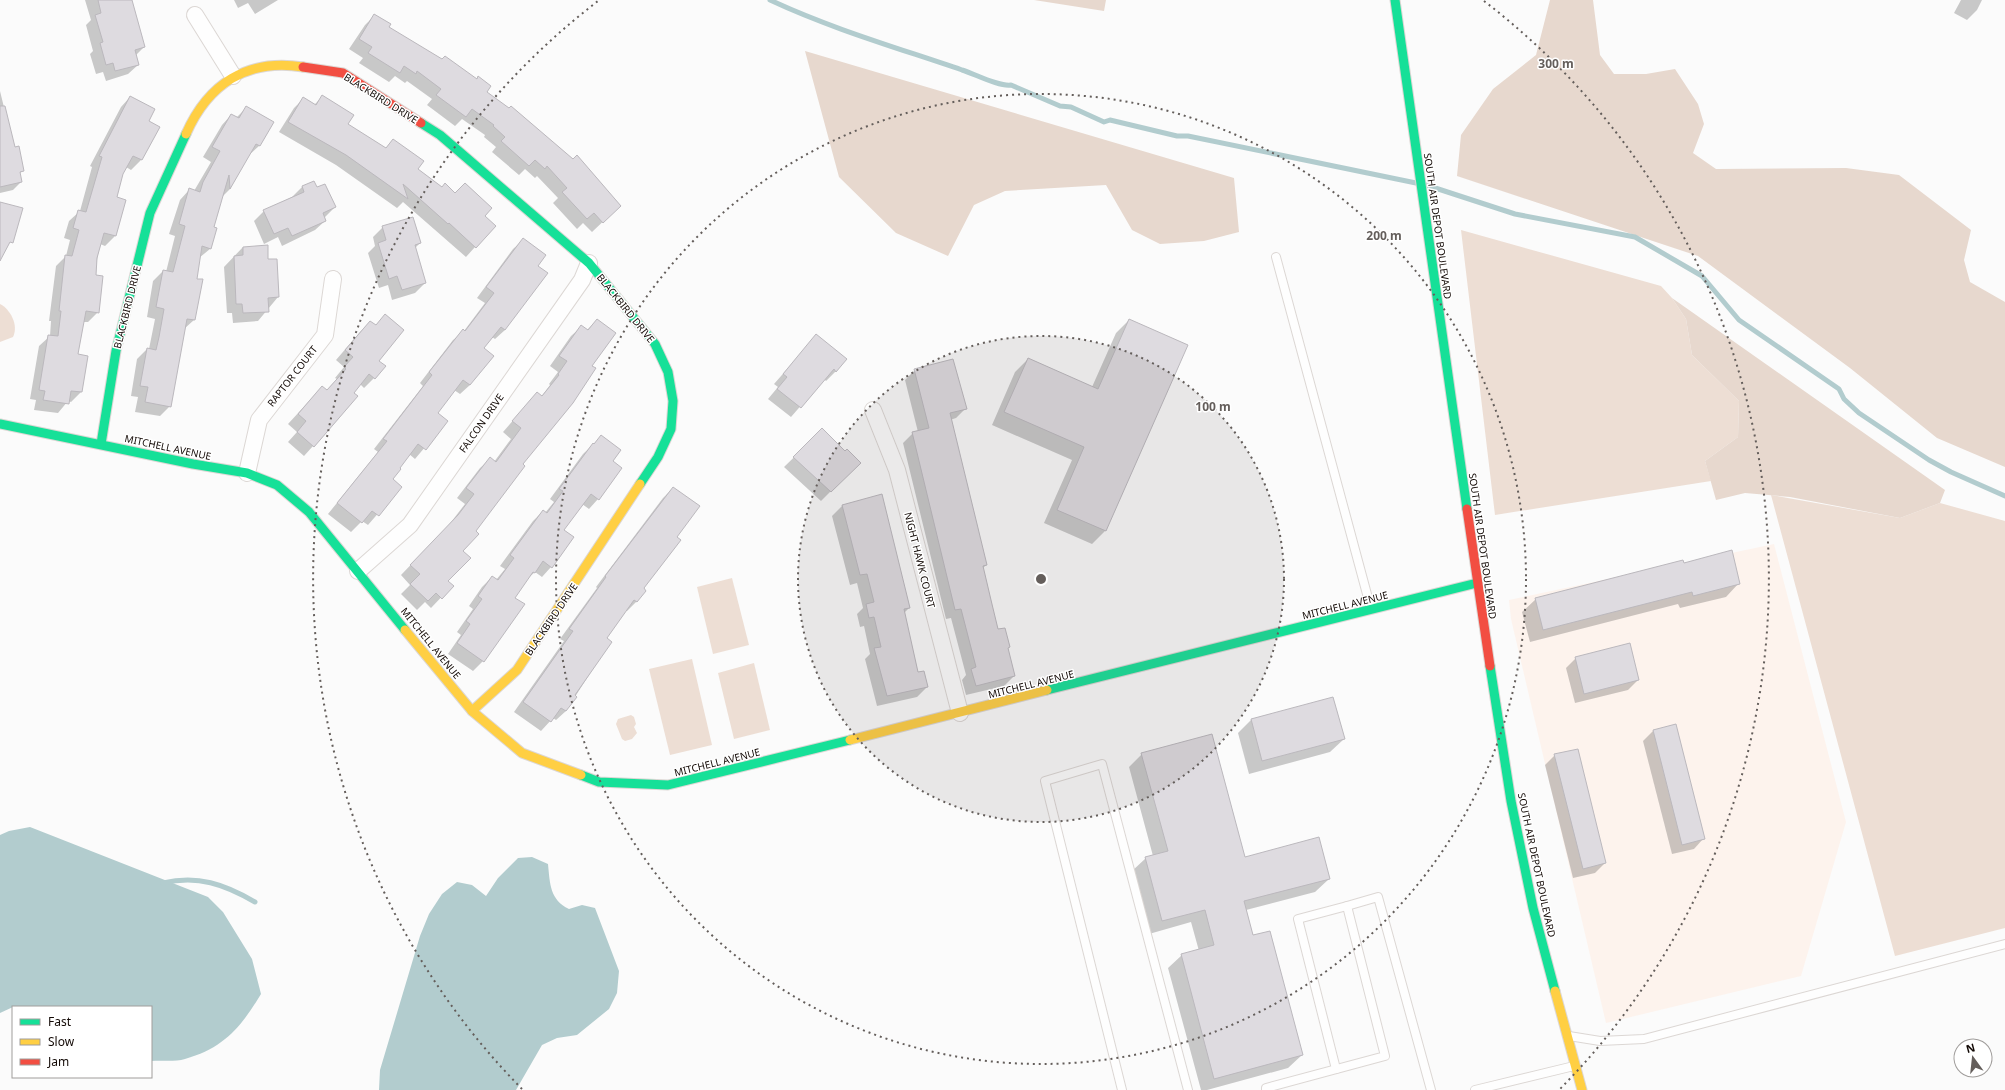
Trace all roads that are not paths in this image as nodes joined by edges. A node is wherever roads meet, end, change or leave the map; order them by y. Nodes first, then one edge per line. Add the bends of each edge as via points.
1 (1395, 0) edge
2 (195, 15) dead end
3 (233, 76) junction
4 (1276, 257) dead end
5 (589, 263) junction
6 (332, 279) dead end
7 (873, 410) dead end
8 (0, 424) edge
9 (101, 444) junction
10 (247, 473) junction
11 (358, 571) junction
12 (1477, 582) junction
13 (1371, 610) junction
14 (472, 711) junction
15 (960, 713) junction
16 (1347, 906) junction
17 (2005, 944) edge
18 (1568, 1036) junction
19 (1575, 1066) junction
20 (1336, 1069) junction
21 (1263, 1089) edge
22 (1122, 1090) edge
23 (1188, 1090) edge
24 (1430, 1090) edge
25 (1475, 1090) edge
26 (1582, 1090) edge

1 - 12 street, SOUTH AIR DEPOT BOULEVARD
2 - 3 street
3 - 5 street, BLACKBIRD DRIVE via 246,70 286,64 343,73 440,135
3 - 9 street, BLACKBIRD DRIVE via 212,94 193,118 150,213 116,351
4 - 13 lane
5 - 11 street, FALCON DRIVE via 582,280 410,525
5 - 14 street, BLACKBIRD DRIVE via 655,344 668,372 673,401 671,429 658,457 517,670
6 - 10 street, RAPTOR COURT via 325,335 259,420
7 - 15 street, NIGHT HAWK COURT via 897,470
8 - 9 street, MITCHELL AVENUE
9 - 10 street, MITCHELL AVENUE
10 - 11 street, MITCHELL AVENUE via 277,485 309,512
11 - 14 street, MITCHELL AVENUE
12 - 13 street, MITCHELL AVENUE
12 - 18 street, SOUTH AIR DEPOT BOULEVARD via 1521,854
13 - 15 street, MITCHELL AVENUE
14 - 15 street, MITCHELL AVENUE via 522,753 599,782 668,785
16 - 20 lane via 1385,1056
16 - 20 lane via 1298,919
16 - 24 lane via 1378,897
17 - 18 lane via 1644,1039 1600,1041
18 - 19 street, SOUTH AIR DEPOT BOULEVARD
19 - 25 lane
19 - 26 street, SOUTH AIR DEPOT BOULEVARD
20 - 21 lane
22 - 23 lane via 1045,781 1102,764

